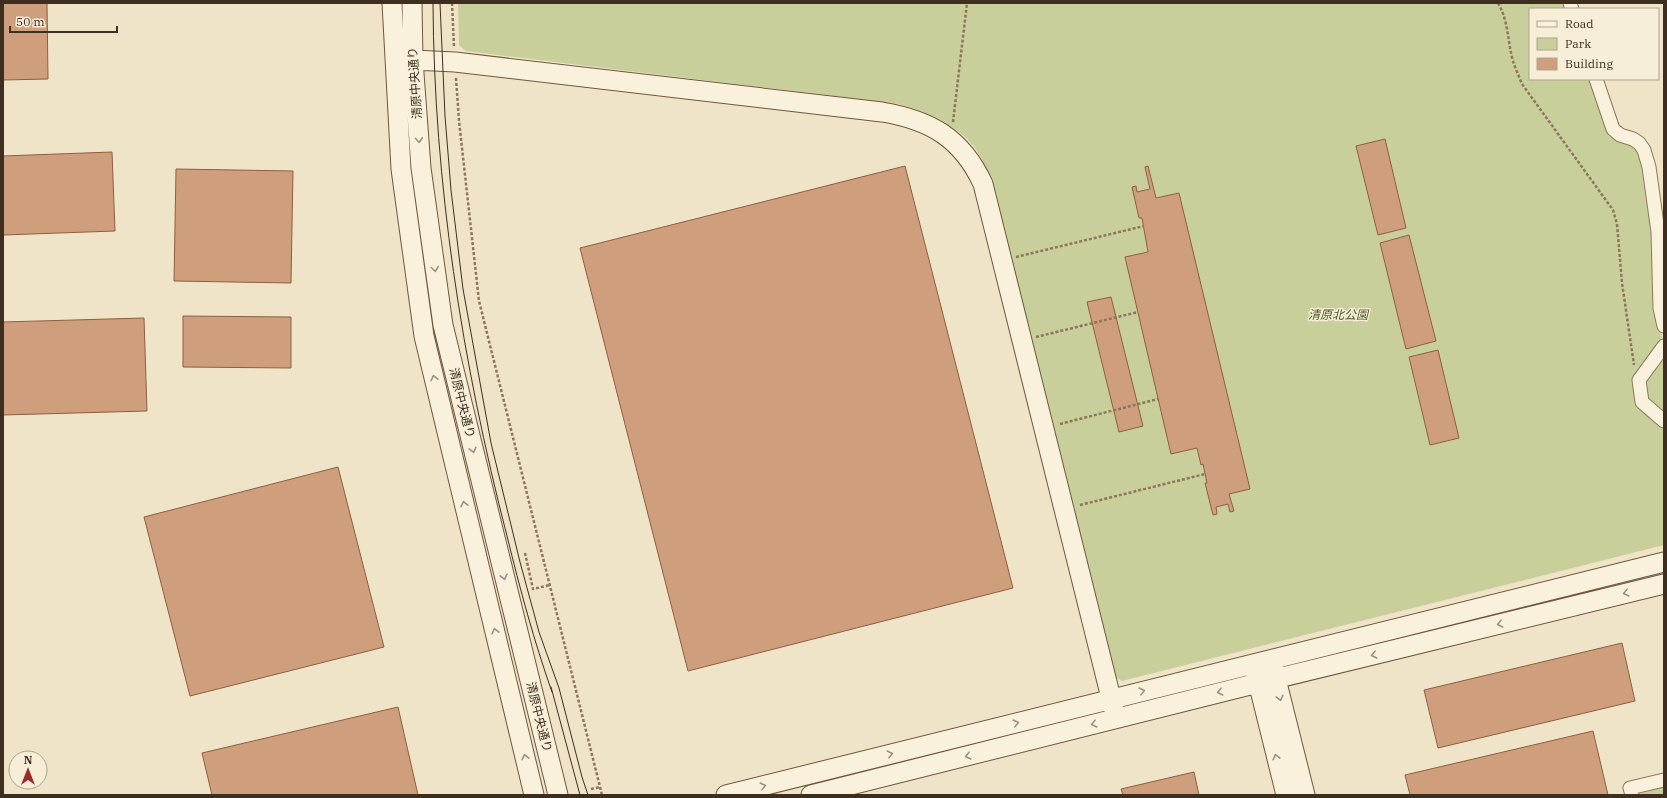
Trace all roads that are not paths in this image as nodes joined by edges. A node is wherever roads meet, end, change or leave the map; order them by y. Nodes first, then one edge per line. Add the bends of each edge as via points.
1 (392, 3) edge
2 (412, 3) edge
3 (413, 60) junction
4 (1596, 80) edge
5 (1664, 326) edge
6 (1664, 346) edge
7 (1664, 421) edge
8 (1664, 562) edge
9 (1664, 584) edge
10 (1262, 662) junction
11 (1267, 681) junction
12 (1111, 699) junction
13 (1116, 718) junction
14 (1664, 780) edge
15 (534, 795) edge
16 (558, 795) edge
17 (726, 795) edge
18 (811, 795) edge
19 (1286, 795) edge
20 (1305, 795) edge
21 (1632, 795) edge

15 -> 1 street, 清原中央通り via 424,336 401,169
2 - 3 street, 清原中央通り
3 - 12 street via 455,62 902,115 941,132 955,143 970,160 983,184
3 -> 16 street, 清原中央通り via 421,168 443,325
4 - 5 street via 1613,129 1639,143 1649,167 1658,232 1660,308
6 - 7 street via 1639,380 1642,402
8 - 10 street
9 -> 11 street
10 - 11 street
12 -> 10 street
11 -> 13 street
19 -> 11 street
11 -> 20 street
12 - 13 street
17 -> 12 street
13 -> 18 street
14 - 21 street via 1630,788

